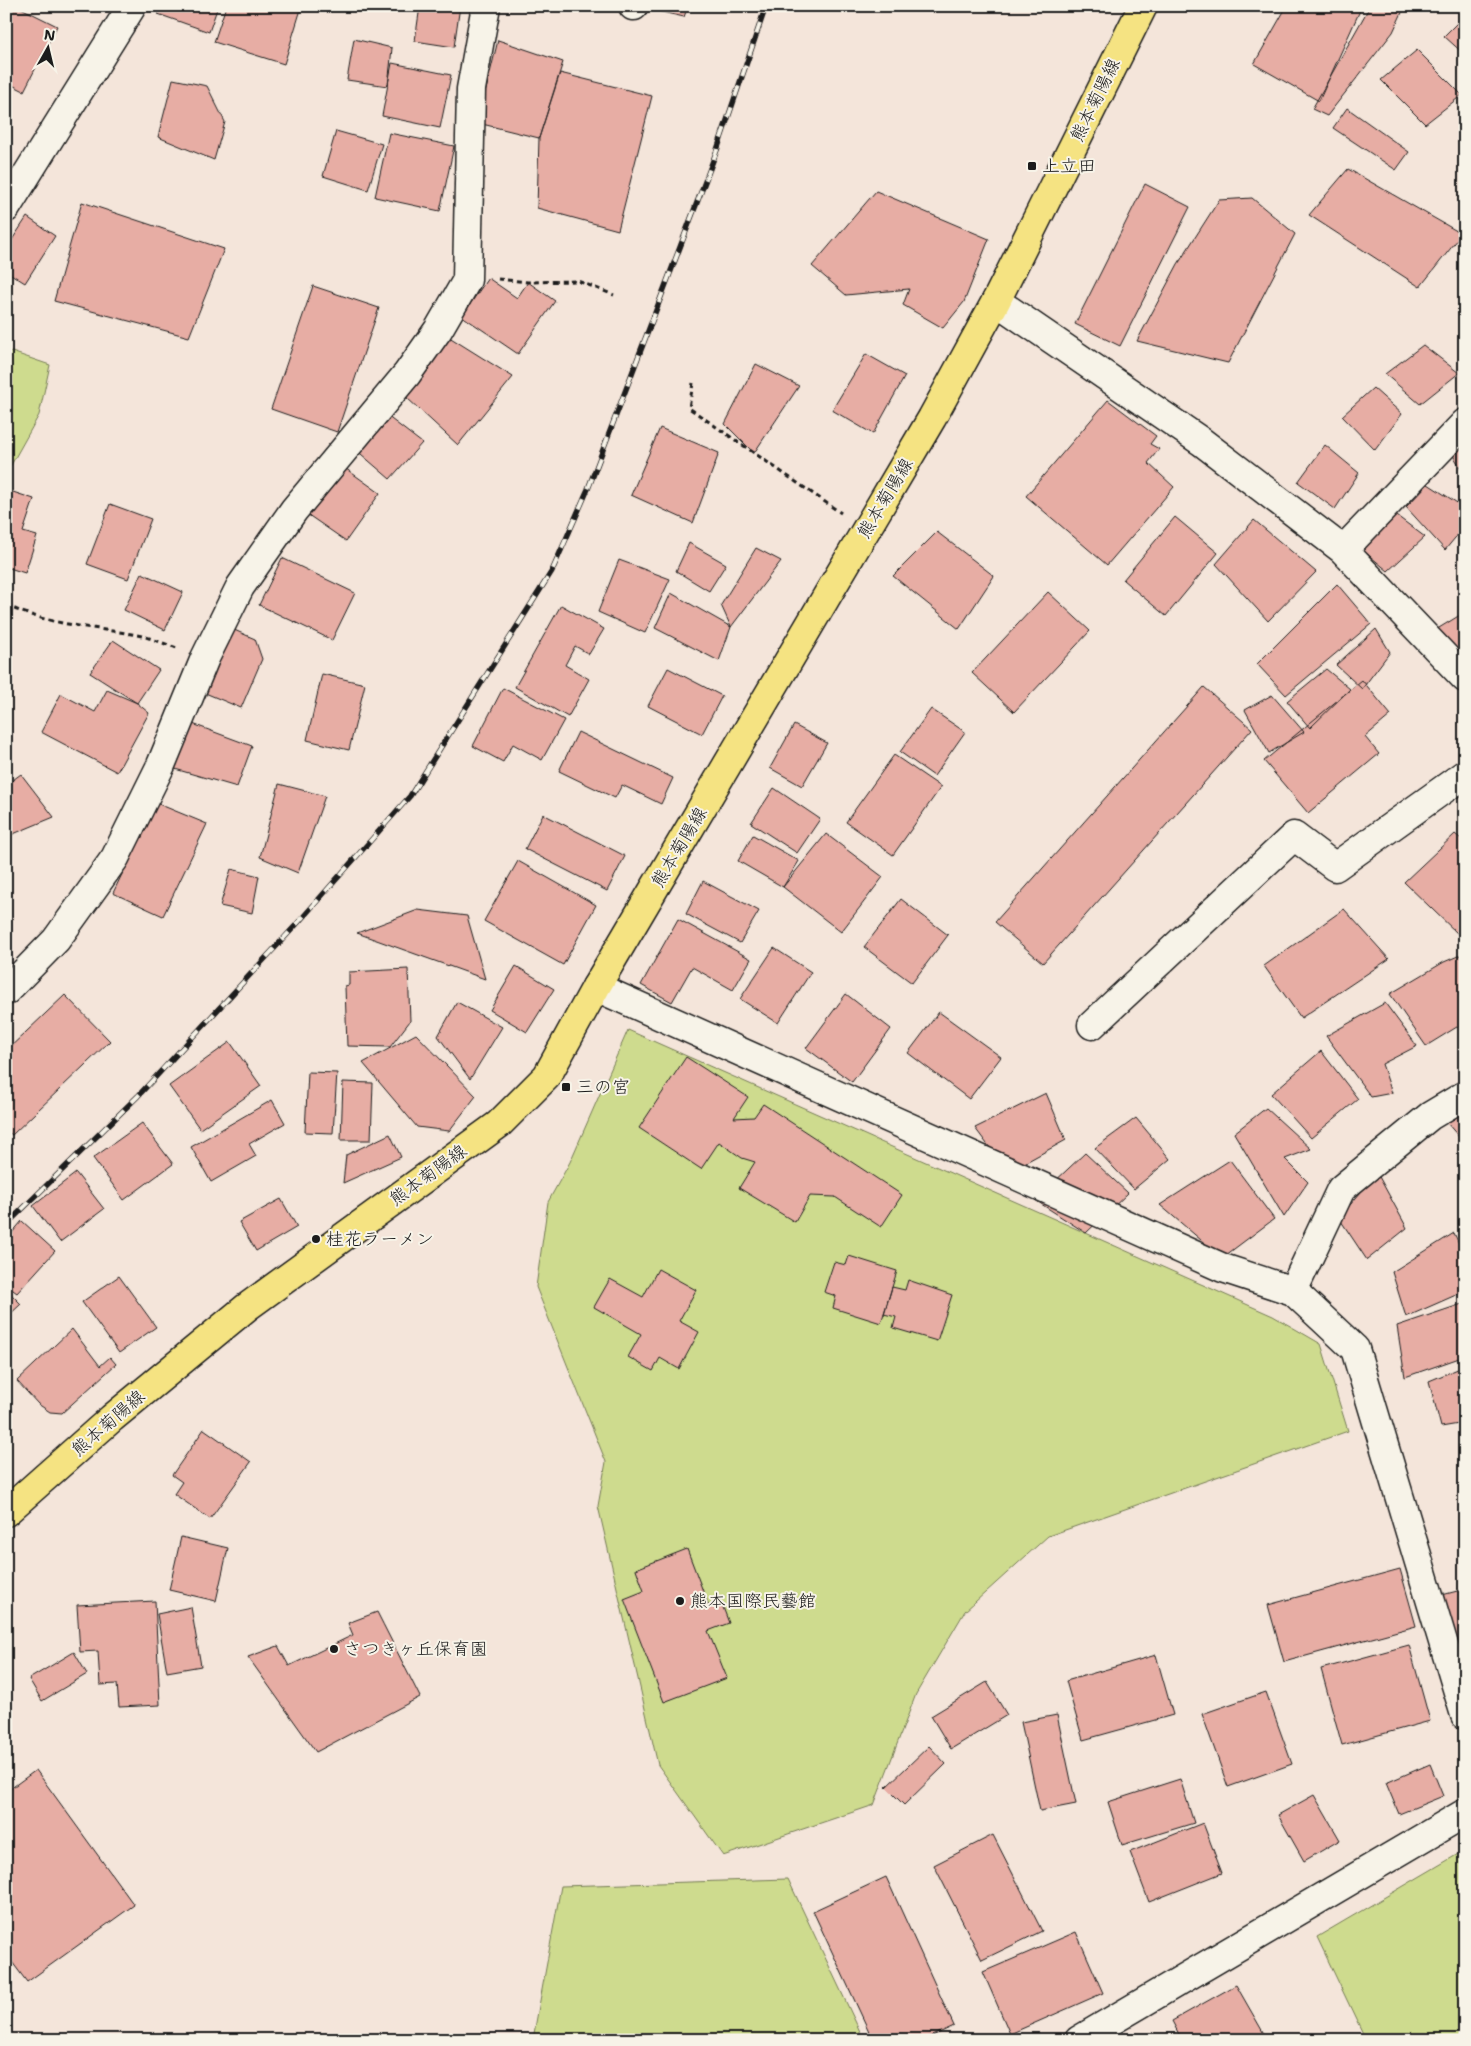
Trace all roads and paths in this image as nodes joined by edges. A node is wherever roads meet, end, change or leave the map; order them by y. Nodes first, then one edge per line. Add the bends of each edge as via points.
1 (132, 6) edge
2 (486, 6) edge
3 (1143, 6) edge
4 (6, 208) edge
5 (468, 280) junction
6 (614, 295) dead end
7 (996, 301) junction
8 (693, 383) dead end
9 (1465, 423) edge
10 (866, 530) junction
11 (1343, 550) junction
12 (6, 605) edge
13 (205, 658) junction
14 (1465, 678) edge
15 (1465, 774) edge
16 (596, 987) junction
17 (6, 991) edge
18 (1092, 1025) dead end
19 (1465, 1095) edge
20 (1293, 1291) junction
21 (6, 1512) edge
22 (1465, 1715) edge
23 (1465, 1813) edge
24 (1079, 2040) edge

1 - 4 street
2 - 5 street via 471,89
3 - 7 main road, 熊本菊陽線
5 - 6 path via 578,281
5 - 13 street via 407,374 294,510 240,588
7 - 10 main road, 熊本菊陽線
7 - 11 street via 1202,442
8 - 10 path via 689,408
9 - 11 street
10 - 16 main road, 熊本菊陽線
11 - 14 street
12 - 13 path via 25,614 78,626 139,635
13 - 17 street via 161,765 115,858 56,940
15 - 18 street via 1335,867 1294,836
16 - 20 street via 1223,1268
16 - 21 main road, 熊本菊陽線 via 547,1076 499,1124 247,1307 112,1418
19 - 20 street via 1430,1116 1341,1188
20 - 22 street via 1355,1349
23 - 24 street

